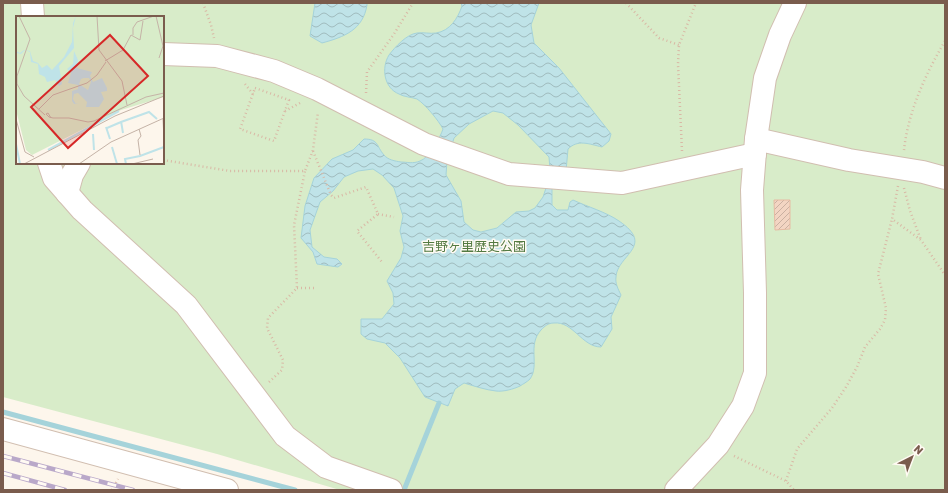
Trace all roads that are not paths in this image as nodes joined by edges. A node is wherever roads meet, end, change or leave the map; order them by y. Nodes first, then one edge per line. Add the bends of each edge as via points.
1 (32, 3) edge
2 (795, 3) edge
3 (33, 16) edge
4 (164, 54) edge
5 (756, 147) junction
6 (49, 164) edge
7 (78, 164) edge
8 (945, 178) edge
9 (67, 193) junction
10 (3, 429) edge
11 (227, 490) edge
12 (391, 490) edge
13 (676, 490) edge

1 - 3 street
2 - 5 street via 780,35 765,78
4 - 5 street via 216,56 274,71 321,91 424,144 509,174 622,183 710,165 741,156
5 - 8 street via 848,160 900,173
5 - 13 street via 752,190 755,373 743,406 717,446
6 - 9 street via 54,178
7 - 9 street
9 - 12 street via 82,210 186,305 285,436 326,467
10 - 11 street

